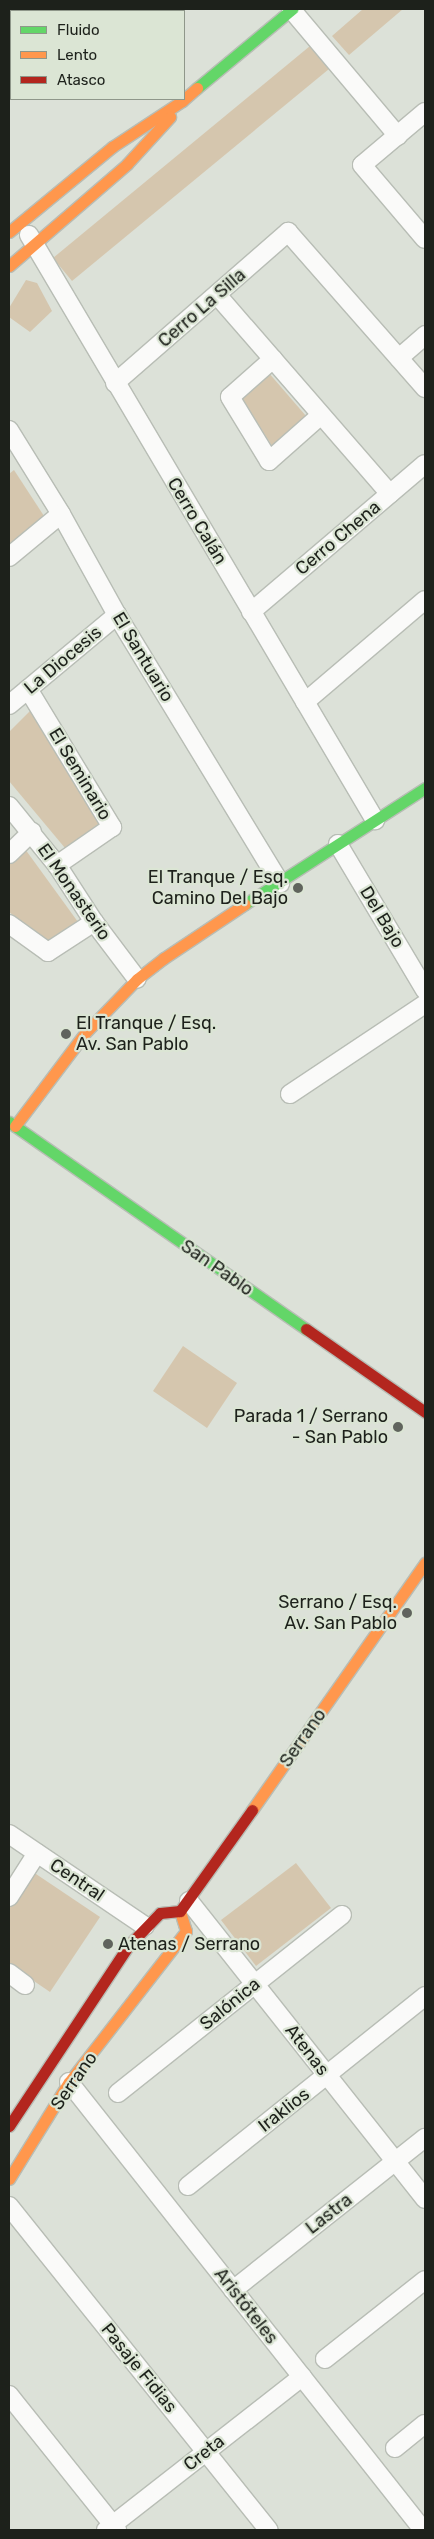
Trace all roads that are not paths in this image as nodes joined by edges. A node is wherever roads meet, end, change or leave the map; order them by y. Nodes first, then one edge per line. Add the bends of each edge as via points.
1 (291, 9) edge
2 (185, 99) edge
3 (184, 100) edge
4 (182, 102) junction
5 (425, 112) edge
6 (398, 136) junction
7 (15, 227) edge
8 (425, 239) edge
9 (34, 244) junction
10 (9, 266) edge
11 (218, 296) junction
12 (425, 335) edge
13 (399, 358) junction
14 (273, 359) junction
15 (115, 383) junction
16 (425, 388) edge
17 (321, 415) junction
18 (9, 430) edge
19 (15, 456) edge
20 (424, 468) edge
21 (390, 494) junction
22 (60, 514) junction
23 (9, 557) edge
24 (425, 600) edge
25 (251, 612) junction
26 (117, 615) junction
27 (28, 689) junction
28 (305, 702) junction
29 (9, 705) edge
30 (425, 788) edge
31 (9, 806) edge
32 (375, 820) junction
33 (32, 832) junction
34 (338, 844) junction
35 (9, 854) edge
36 (57, 865) junction
37 (280, 882) junction
38 (94, 922) junction
39 (9, 924) edge
40 (137, 979) junction
41 (425, 990) edge
42 (425, 1004) edge
43 (290, 1094) dead end
44 (12, 1124) edge
45 (425, 1412) edge
46 (425, 1563) edge
47 (9, 1834) edge
48 (37, 1853) junction
49 (9, 1897) edge
50 (184, 1906) junction
51 (342, 1915) dead end
52 (145, 1926) junction
53 (9, 1973) edge
54 (256, 1984) junction
55 (25, 1985) dead end
56 (425, 1996) edge
57 (327, 2075) junction
58 (69, 2082) junction
59 (118, 2093) dead end
60 (9, 2126) edge
61 (425, 2138) edge
62 (396, 2161) junction
63 (9, 2179) edge
64 (188, 2186) dead end
65 (425, 2199) edge
66 (9, 2206) edge
67 (425, 2280) edge
68 (233, 2290) junction
69 (324, 2359) dead end
70 (302, 2377) junction
71 (9, 2395) edge
72 (425, 2424) edge
73 (395, 2448) dead end
74 (206, 2452) junction
75 (112, 2529) edge
76 (269, 2530) edge
77 (423, 2530) edge

1 - 2 main road
1 - 6 street
3 - 4 main road
4 - 7 main road via 105,152
4 - 9 main road via 128,164
5 - 6 street
6 - 8 street via 362,165
7 - 9 street, Cerro Calán
9 - 10 main road
9 - 15 street, Cerro Calán
11 - 13 street, Cerro La Silla via 288,232
11 - 14 street
11 - 15 street, Cerro La Silla
12 - 13 street
13 - 16 street
14 - 17 street
14 - 17 street via 230,397 269,461
15 - 25 street, Cerro Calán
17 - 21 street
18 - 19 street, El Santuario
19 - 22 street, El Santuario
20 - 21 street, Cerro Chena
21 - 25 street, Cerro Chena
22 - 23 street
22 - 26 street, El Santuario
24 - 28 street
25 - 28 street, Cerro Calán
26 - 27 street, La Diocesis
26 - 37 street, El Santuario
27 - 29 street, La Diocesis
27 - 36 street, El Seminario via 112,827
28 - 32 street, Cerro Calán
30 - 32 main road
31 - 33 street, El Monasterio
32 - 34 main road
33 - 35 street
33 - 36 street, El Monasterio
34 - 37 main road
34 - 41 street, Del Bajo
36 - 38 street, El Monasterio
37 - 40 main road
38 - 39 street via 48,952
38 - 40 street, El Monasterio
40 - 44 main road via 85,1032
42 - 43 street
44 - 45 main road, San Pablo
46 - 50 main road, Serrano
47 - 48 street, Central
48 - 49 street
48 - 52 street, Central
50 - 52 main road, Serrano via 160,1913
50 - 54 street, Atenas
50 - 58 main road, Serrano via 186,1931
51 - 54 street, Salónica
52 - 60 main road, Serrano via 128,1946
53 - 55 street
54 - 57 street, Atenas
54 - 59 street, Salónica
56 - 57 street, Iraklios
57 - 62 street, Atenas
57 - 64 street, Iraklios
58 - 63 main road, Serrano
58 - 68 street, Aristóteles
61 - 62 street, Lastra
62 - 65 street, Atenas
62 - 68 street, Lastra
66 - 74 street, Pasaje Fidias
67 - 69 street
68 - 70 street, Aristóteles
70 - 74 street, Creta
70 - 77 street, Aristóteles
71 - 75 street
72 - 73 street
74 - 75 street, Creta
74 - 76 street, Pasaje Fidias

